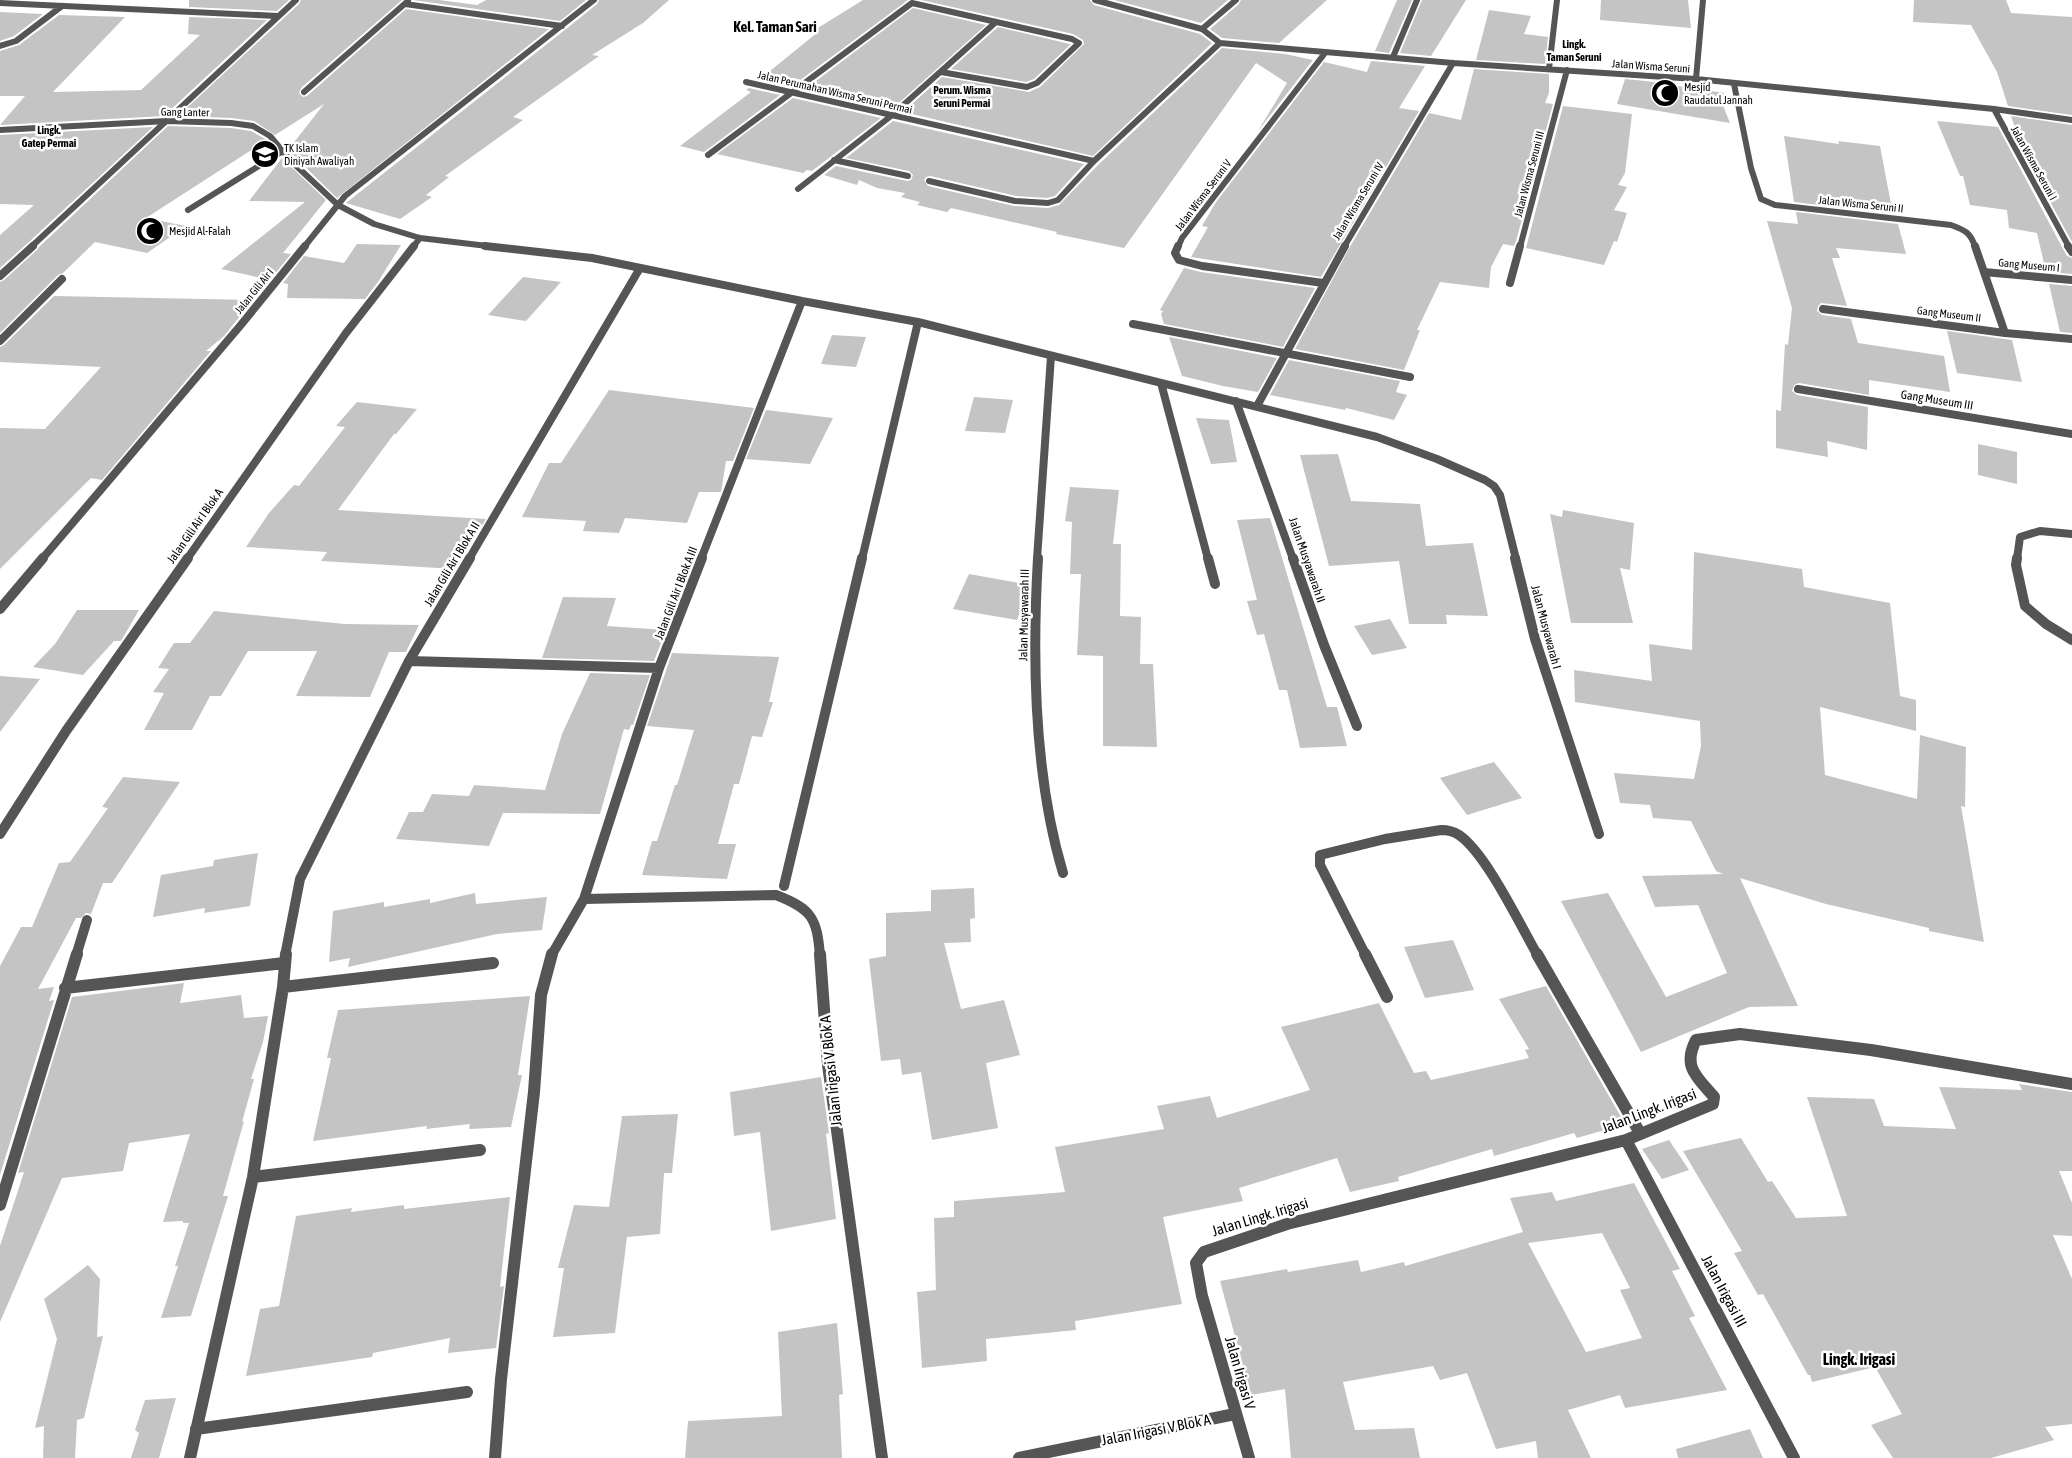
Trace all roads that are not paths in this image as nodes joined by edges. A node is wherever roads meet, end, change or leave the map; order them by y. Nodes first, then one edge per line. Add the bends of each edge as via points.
1 (296, 0) edge
2 (594, 0) edge
3 (1095, 0) edge
4 (1236, 0) edge
5 (1417, 0) edge
6 (1557, 0) edge
7 (1702, 0) edge
8 (0, 2) edge
9 (407, 2) edge
10 (62, 6) junction
11 (278, 16) junction
12 (996, 22) junction
13 (562, 26) junction
14 (1202, 29) junction
15 (1220, 43) junction
16 (0, 46) edge
17 (1324, 53) junction
18 (1393, 57) junction
19 (1453, 63) junction
20 (1549, 69) junction
21 (1567, 70) junction
22 (941, 72) junction
23 (1696, 79) junction
24 (746, 82) dead end
25 (1734, 84) junction
26 (304, 92) dead end
27 (793, 93) junction
28 (1994, 109) junction
29 (891, 116) junction
30 (2072, 120) edge
31 (167, 121) junction
32 (0, 130) edge
33 (282, 151) junction
34 (708, 154) dead end
35 (834, 160) junction
36 (1094, 161) junction
37 (908, 176) dead end
38 (929, 181) dead end
39 (798, 189) dead end
40 (338, 205) junction
41 (188, 210) dead end
42 (420, 238) junction
43 (2072, 252) edge
44 (640, 268) junction
45 (1984, 272) junction
46 (0, 276) edge
47 (62, 279) dead end
48 (2072, 280) edge
49 (1510, 282) dead end
50 (1323, 283) junction
51 (802, 301) junction
52 (1823, 309) dead end
53 (918, 322) junction
54 (1133, 324) dead end
55 (2005, 333) junction
56 (2072, 339) edge
57 (0, 342) edge
58 (1286, 352) junction
59 (1051, 356) junction
60 (1410, 377) dead end
61 (1161, 383) junction
62 (1798, 389) dead end
63 (1236, 401) junction
64 (1256, 406) junction
65 (2072, 434) edge
66 (2072, 534) edge
67 (1215, 584) dead end
68 (0, 609) edge
69 (2072, 640) edge
70 (409, 661) junction
71 (659, 668) junction
72 (1357, 726) dead end
73 (0, 834) edge
74 (1599, 834) dead end
75 (1063, 874) dead end
76 (784, 886) dead end
77 (584, 898) junction
78 (87, 920) dead end
79 (284, 963) junction
80 (493, 963) dead end
81 (283, 987) junction
82 (65, 988) junction
83 (1387, 997) dead end
84 (2072, 1084) edge
85 (1640, 1133) junction
86 (1626, 1140) junction
87 (480, 1150) dead end
88 (253, 1177) junction
89 (0, 1205) edge
90 (1202, 1296) joint
91 (467, 1392) dead end
92 (1235, 1414) junction
93 (196, 1429) junction
94 (190, 1458) edge
95 (495, 1458) edge
96 (882, 1458) edge
97 (1019, 1458) edge
98 (1249, 1458) edge
99 (1794, 1458) edge

1 - 11 street
2 - 13 street, Jalan Gili Air I
3 - 14 street
4 - 14 street
5 - 18 street
6 - 20 street
7 - 23 street
8 - 10 street
9 - 13 street
9 - 26 street
10 - 11 street
10 - 16 street via 16,41
11 - 31 street
12 - 22 street
12 - 22 street via 1079,43 1037,83 1027,87
12 - 27 street via 912,3 852,44
13 - 40 street, Jalan Gili Air I via 363,181
14 - 15 street
15 - 17 street, Jalan Wisma Seruni
15 - 36 street
17 - 18 street, Jalan Wisma Seruni
17 - 50 street, Jalan Wisma Seruni V via 1182,238 1175,253 1178,260 1202,266
18 - 19 street, Jalan Wisma Seruni
19 - 20 street, Jalan Wisma Seruni
19 - 50 street, Jalan Wisma Seruni IV
20 - 21 street, Jalan Wisma Seruni
21 - 23 street, Jalan Wisma Seruni
21 - 49 street, Jalan Wisma Seruni III
22 - 29 street
23 - 25 street, Jalan Wisma Seruni
24 - 27 street, Jalan Perumahan Wisma Seruni Permai
25 - 28 street, Jalan Wisma Seruni
25 - 45 street, Jalan Wisma Seruni II via 1751,168 1761,199 1775,205 1814,211 1961,227 1971,233
27 - 29 street, Jalan Perumahan Wisma Seruni Permai
27 - 34 street
28 - 30 street, Jalan Wisma Seruni
28 - 43 street, Jalan Wisma Seruni I
29 - 35 street
29 - 36 street, Jalan Perumahan Wisma Seruni Permai
31 - 32 street, Gang Lanter
31 - 33 street, Gang Lanter via 253,126 270,136
31 - 46 street
33 - 40 street, Gang Lanter
33 - 41 street
35 - 37 street
35 - 39 street
36 - 38 street via 1058,200 1049,204 1029,204
40 - 42 street, Gang Lanter via 374,224
40 - 68 street, Jalan Gili Air I via 234,334
42 - 44 street, Gang Lanter via 552,252
42 - 73 street, Jalan Gili Air I Blok A via 341,341 66,731
44 - 51 street, Gang Lanter
44 - 70 street, Jalan Gili Air I Blok A II
45 - 48 street, Gang Museum I
45 - 55 street, Jalan Wisma Seruni II
47 - 57 street
50 - 58 street, Jalan Wisma Seruni IV
51 - 53 street, Gang Lanter
51 - 71 street, Jalan Gili Air I Blok A III
52 - 55 street, Gang Museum II
53 - 59 street, Jalan Musyawarah I
53 - 76 street
54 - 58 street
55 - 56 street, Gang Museum II
58 - 60 street
58 - 64 street, Jalan Wisma Seruni IV
59 - 61 street, Jalan Musyawarah I
59 - 75 street, Jalan Musyawarah III via 1034,622 1036,712 1053,837
61 - 63 street, Jalan Musyawarah I
61 - 67 street
62 - 65 street, Gang Museum III
63 - 64 street, Jalan Musyawarah I
63 - 72 street, Jalan Musyawarah II via 1324,645
64 - 74 street, Jalan Musyawarah I via 1377,437 1437,459 1494,486 1500,495 1535,639
66 - 69 street via 2040,531 2020,537 2016,565 2025,606
70 - 71 street
70 - 79 street, Jalan Gili Air I Blok A II via 300,879
71 - 77 street, Jalan Gili Air I Blok A III
77 - 95 street, Jalan Gili Air I Blok A III via 550,958 541,995 534,1092 500,1379
77 - 96 street, Jalan Irigasi V Blok A via 776,896 797,903 812,919 818,931 828,1065
78 - 82 street
79 - 81 street, Jalan Gili Air I Blok A II
79 - 82 street
80 - 81 street
81 - 88 street, Jalan Gili Air I Blok A II
82 - 89 street
83 - 85 street via 1320,865 1320,855 1414,833 1449,830 1462,836 1480,857
84 - 85 street, Jalan Lingk. Irigasi via 1872,1050 1740,1034 1696,1040 1690,1050 1688,1059 1714,1097 1713,1104
85 - 86 street, Jalan Lingk. Irigasi
86 - 90 street, Jalan Lingk. Irigasi via 1286,1224 1220,1246 1204,1252 1196,1263
86 - 99 street, Jalan Irigasi III
87 - 88 street
88 - 93 street, Jalan Gili Air I Blok A II
90 - 92 street, Jalan Irigasi V
91 - 93 street
92 - 97 street, Jalan Irigasi V Blok A
92 - 98 street, Jalan Irigasi V
93 - 94 street, Jalan Gili Air I Blok A II

